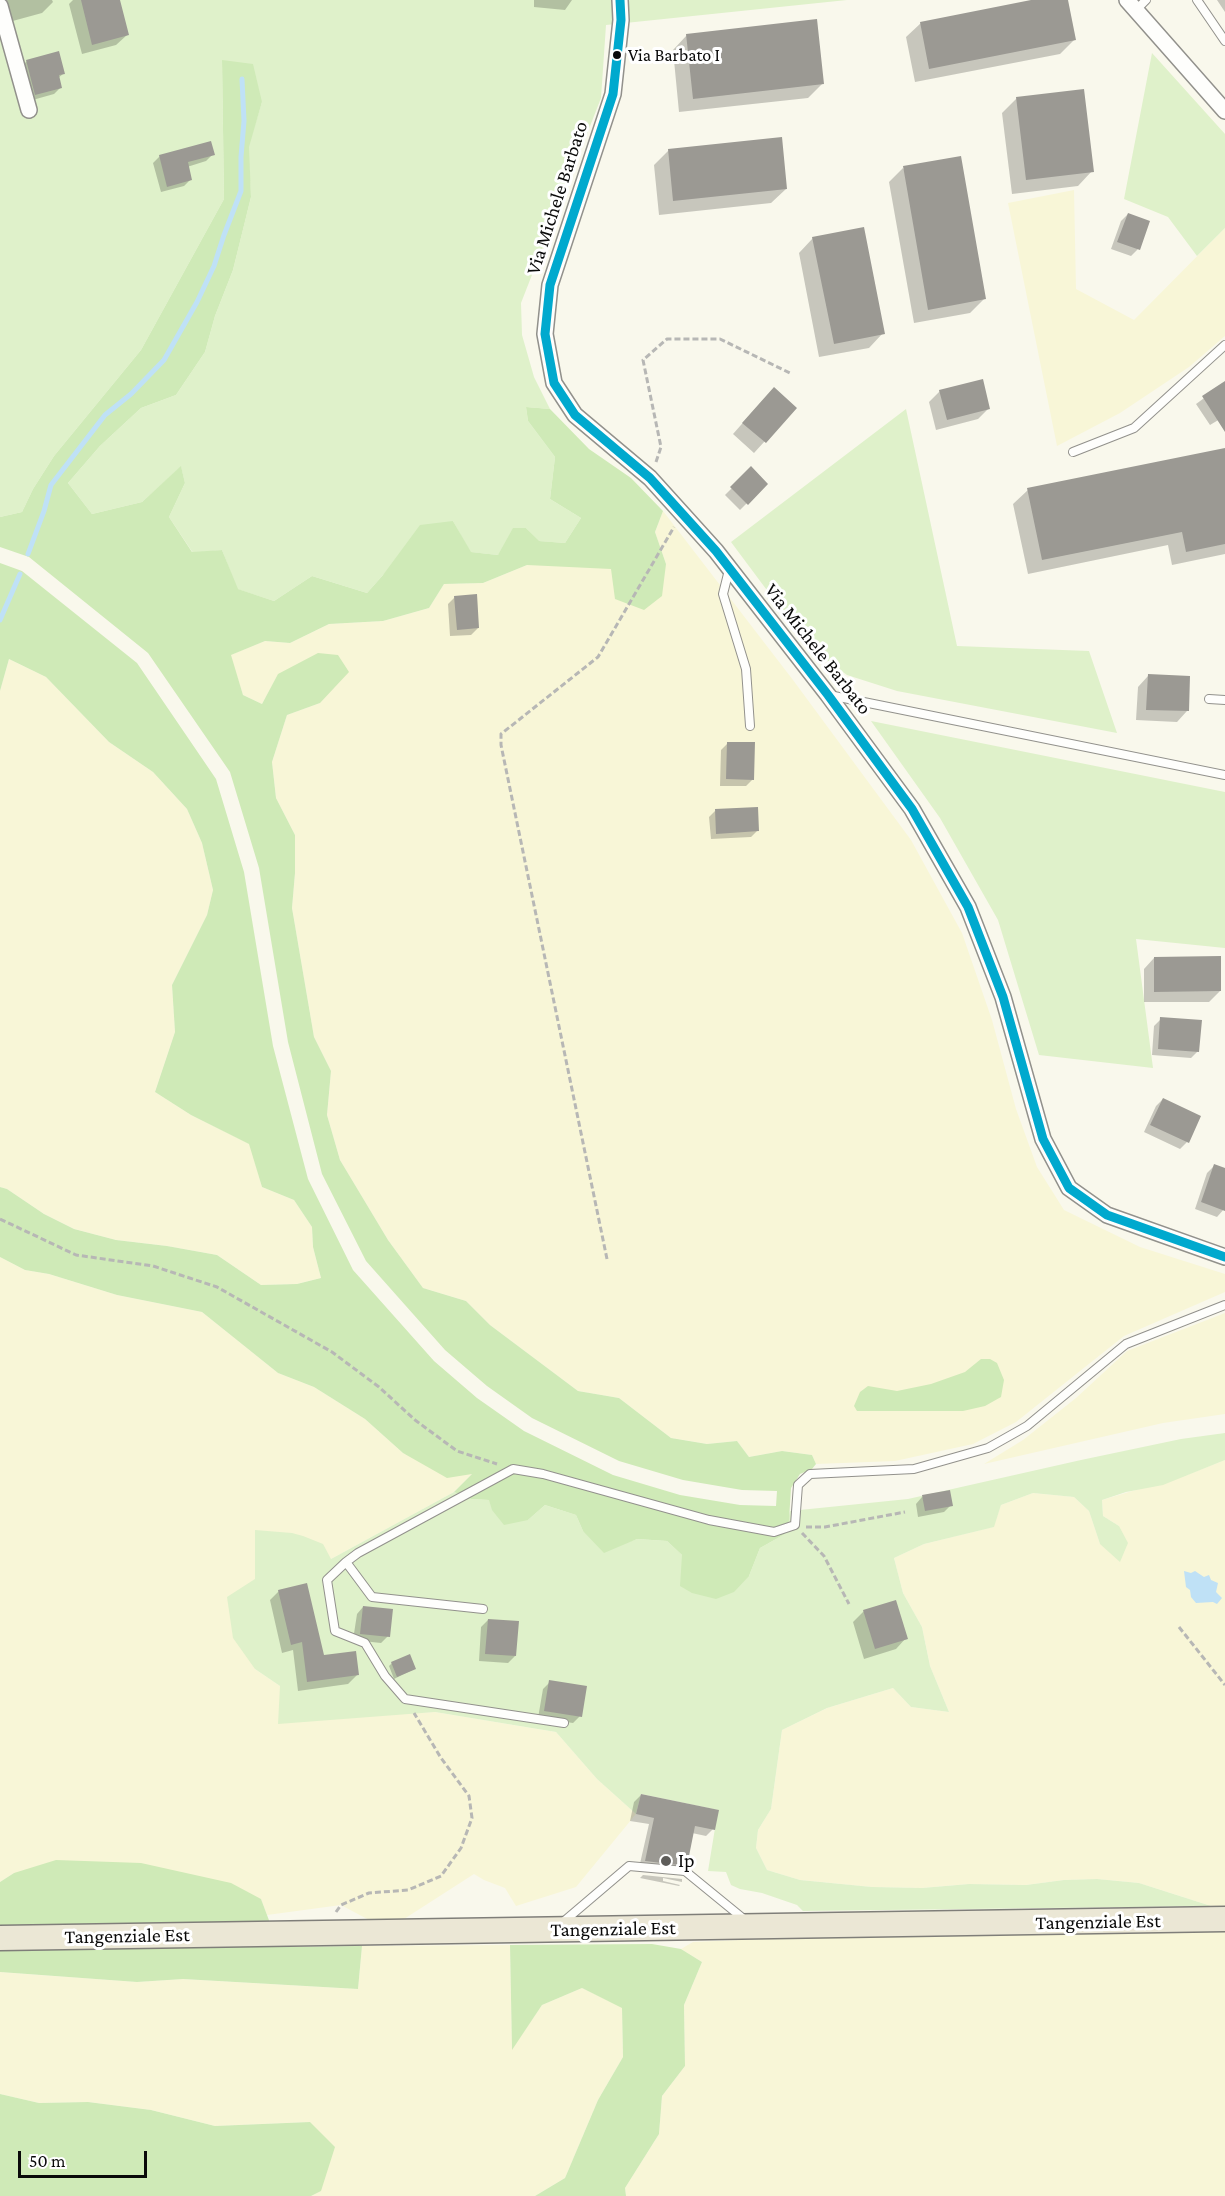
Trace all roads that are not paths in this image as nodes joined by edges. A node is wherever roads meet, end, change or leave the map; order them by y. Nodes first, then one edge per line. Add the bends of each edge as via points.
1 (620, 0) edge
2 (1197, 0) edge
3 (1137, 3) edge
4 (0, 6) edge
5 (1225, 41) edge
6 (29, 110) dead end
7 (1225, 111) edge
8 (1225, 345) edge
9 (1073, 452) dead end
10 (729, 568) junction
11 (828, 695) junction
12 (1209, 699) dead end
13 (1225, 700) edge
14 (750, 726) dead end
15 (1225, 774) edge
16 (1225, 1257) edge
17 (1225, 1305) edge
18 (346, 1562) junction
19 (483, 1609) dead end
20 (564, 1723) dead end
21 (1225, 1919) edge
22 (755, 1928) junction
23 (554, 1930) junction
24 (0, 1938) edge

1 - 10 street, Via Michele Barbato via 613,94 550,285 545,334 554,383 575,415 651,478
2 - 5 lane
3 - 7 street
4 - 6 street
8 - 9 lane via 1134,428
10 - 11 street, Via Michele Barbato
10 - 14 lane via 723,594 746,669
11 - 15 lane
11 - 16 street, Via Michele Barbato via 912,809 968,907 1003,997 1043,1139 1070,1188 1107,1215
12 - 13 lane
17 - 18 lane via 1126,1344 1027,1426 988,1448 914,1469 810,1474 798,1485 795,1525 774,1532 709,1520 543,1474 513,1470
18 - 19 lane via 372,1597
18 - 20 lane via 327,1580 335,1631 365,1643 405,1699
21 - 22 main road, Tangenziale Est
22 - 23 main road, Tangenziale Est
22 - 23 lane via 685,1871 629,1866
23 - 24 main road, Tangenziale Est

